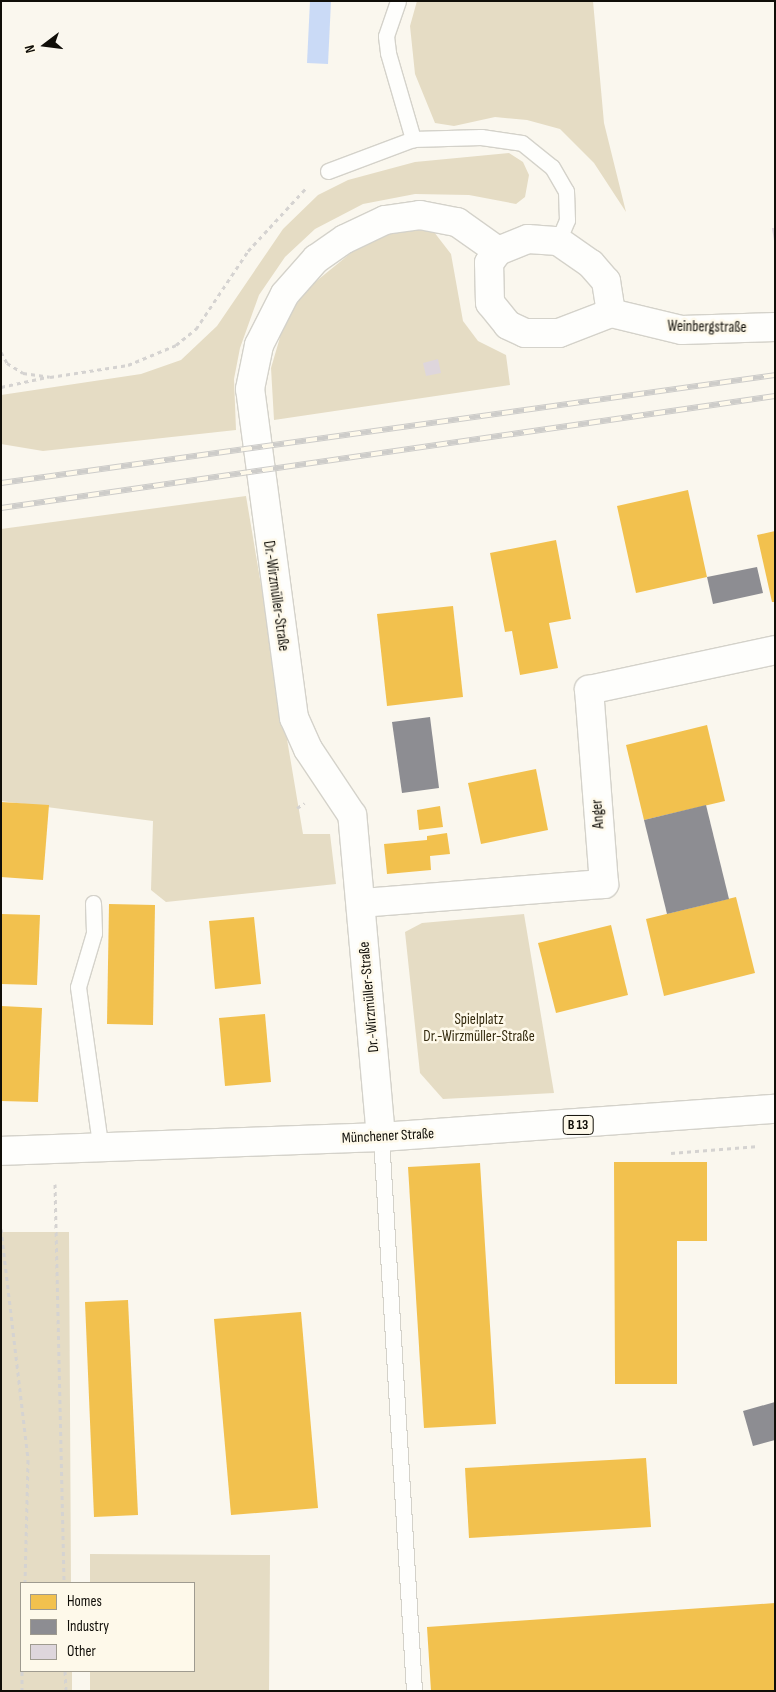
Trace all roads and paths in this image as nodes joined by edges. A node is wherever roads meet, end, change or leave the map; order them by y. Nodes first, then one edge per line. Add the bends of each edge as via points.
1 (398, 1) edge
2 (412, 139) junction
3 (328, 171) joint
4 (558, 241) junction
5 (498, 251) junction
6 (611, 313) junction
7 (775, 327) edge
8 (1, 352) edge
9 (50, 377) junction
10 (1, 387) edge
11 (775, 650) edge
12 (304, 804) dead end
13 (297, 808) dead end
14 (92, 903) dead end
15 (361, 903) junction
16 (775, 1109) edge
17 (381, 1137) junction
18 (101, 1150) junction
19 (1, 1151) edge
20 (55, 1184) dead end
21 (1, 1229) edge
22 (25, 1582) edge
23 (64, 1582) edge
24 (22, 1672) edge
25 (66, 1672) edge
26 (22, 1691) edge
27 (66, 1691) edge
28 (414, 1691) edge

1 - 2 lane via 386,36
2 - 3 lane
2 - 4 lane via 481,137 522,143 552,168 566,191 567,220
3 - 9 path via 270,226 196,329 176,345 128,366
4 - 5 street via 528,239
4 - 6 street via 591,264 606,281
5 - 6 street via 490,263 487,287 496,314 508,325 525,333 559,333
5 - 15 street, Dr.-Wirzmüller-Straße via 457,222 434,216 405,216 367,227 332,247 300,275 270,320 259,345 250,407 291,702 300,735 352,815
6 - 7 street, Weinbergstraße via 682,330
8 - 9 path via 8,363 23,374
9 - 10 path
11 - 15 street, Anger via 589,690 604,884
12 - 13 path
14 - 18 lane via 94,933 78,987
15 - 17 street, Dr.-Wirzmüller-Straße
16 - 17 street, Münchener Straße / B 13
17 - 18 street, Münchener Straße / B 13
17 - 28 lane
18 - 19 street, Münchener Straße / B 13
20 - 23 path
21 - 22 path via 28,1460
24 - 26 path
25 - 27 path

